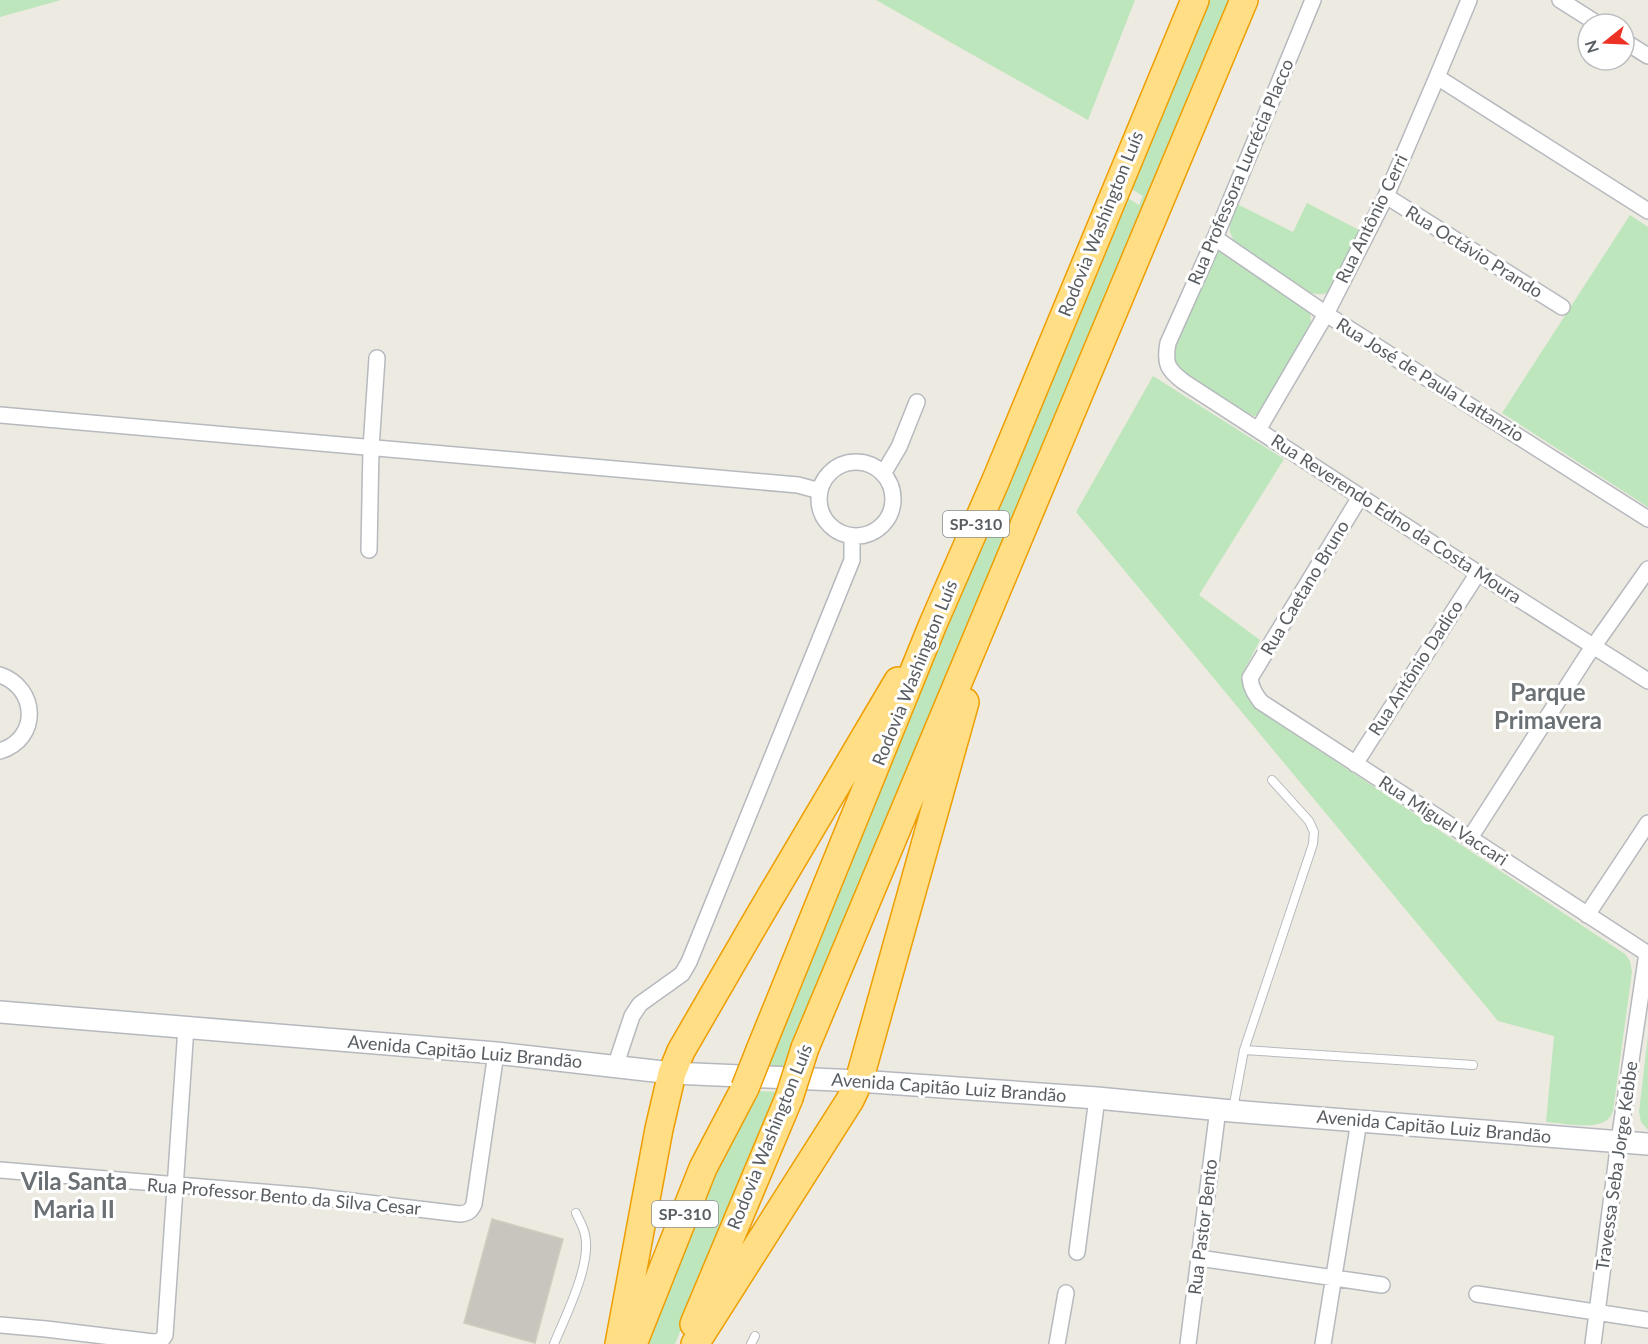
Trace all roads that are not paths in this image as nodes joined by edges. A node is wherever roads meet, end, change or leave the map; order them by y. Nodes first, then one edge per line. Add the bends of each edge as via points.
1 (1195, 0) edge
2 (1313, 0) edge
3 (1469, 0) edge
4 (1560, 0) edge
5 (1243, 3) edge
6 (1579, 12) edge
7 (1437, 77) junction
8 (1386, 196) junction
9 (1648, 211) edge
10 (1215, 238) junction
11 (1562, 307) dead end
12 (1326, 314) junction
13 (1168, 343) joint
14 (378, 358) dead end
15 (917, 402) dead end
16 (0, 416) edge
17 (1258, 430) junction
18 (371, 448) junction
19 (883, 474) junction
20 (820, 491) junction
21 (1360, 497) junction
22 (1648, 519) edge
23 (852, 536) junction
24 (369, 550) dead end
25 (1648, 569) edge
26 (1478, 573) junction
27 (992, 602) junction
28 (933, 624) junction
29 (1594, 647) junction
30 (0, 675) edge
31 (1250, 678) joint
32 (1648, 681) edge
33 (0, 751) edge
34 (1355, 764) junction
35 (1272, 780) dead end
36 (1648, 823) edge
37 (1470, 838) junction
38 (1587, 915) junction
39 (1647, 954) edge
40 (0, 1015) edge
41 (186, 1027) junction
42 (1244, 1050) junction
43 (496, 1053) junction
44 (1473, 1065) dead end
45 (615, 1066) junction
46 (672, 1073) junction
47 (859, 1081) junction
48 (1096, 1098) junction
49 (1225, 1110) junction
50 (1359, 1121) junction
51 (1619, 1141) junction
52 (1648, 1144) edge
53 (0, 1170) edge
54 (174, 1186) junction
55 (576, 1213) dead end
56 (1077, 1252) dead end
57 (1199, 1258) junction
58 (1332, 1278) junction
59 (1382, 1285) dead end
60 (1066, 1293) dead end
61 (1477, 1294) dead end
62 (1597, 1313) junction
63 (1648, 1320) edge
64 (0, 1325) edge
65 (554, 1344) edge
66 (619, 1344) edge
67 (633, 1344) edge
68 (685, 1344) edge
69 (695, 1344) edge
70 (1058, 1344) edge
71 (1188, 1344) edge
72 (1323, 1344) edge
73 (1593, 1344) edge

1 - 28 highway, Rodovia Washington Luís / SP-310
2 - 10 street, Rua Professora Lucrécia Placco
3 - 7 street, Rua Antônio Cerri
4 - 6 street
5 - 27 highway, Rodovia Washington Luís / SP-310
7 - 8 street, Rua Antônio Cerri
7 - 9 street
8 - 11 street, Rua Octávio Prando
8 - 12 street, Rua Antônio Cerri
10 - 12 street, Rua José de Paula Lattanzio
10 - 13 street, Rua Professora Lucrécia Placco
12 - 17 street, Rua Antônio Cerri
12 - 22 street, Rua José de Paula Lattanzio
13 - 17 street, Rua Reverendo Edno da Costa Moura via 1166,363 1173,373
14 - 18 street
15 - 19 street
16 - 18 street
17 - 21 street, Rua Reverendo Edno da Costa Moura
18 - 20 street via 798,485
18 - 24 street
19 - 20 street via 868,464 851,462 828,475
19 - 23 street via 893,498 889,516 870,534
20 - 23 street via 824,517 836,530
21 - 26 street, Rua Reverendo Edno da Costa Moura
21 - 31 street, Rua Caetano Bruno
23 - 45 street via 852,560 689,962 682,974 640,1004
25 - 29 street
26 - 29 street, Rua Reverendo Edno da Costa Moura
26 - 34 street, Rua Antônio Dadico
27 - 47 highway
27 - 68 highway, Rodovia Washington Luís / SP-310, bridge
28 - 46 highway via 758,918
28 - 67 highway, Rodovia Washington Luís / SP-310, bridge via 745,1088 703,1168
29 - 32 street, Rua Reverendo Edno da Costa Moura
29 - 37 street
30 - 33 street via 11,679 24,693 29,721 21,738
31 - 34 street, Rua Miguel Vaccari via 1261,702
34 - 37 street, Rua Miguel Vaccari
35 - 42 lane via 1309,821 1314,832 1313,844
36 - 38 street
37 - 38 street, Rua Miguel Vaccari
38 - 39 street, Rua Miguel Vaccari
39 - 51 street, Travessa Seba Jorge Kebbe
40 - 41 main road, Avenida Capitão Luiz Brandão
41 - 43 main road, Avenida Capitão Luiz Brandão
41 - 54 street
42 - 44 lane
42 - 49 lane
43 - 45 main road, Avenida Capitão Luiz Brandão
43 - 54 street, Rua Professor Bento da Silva Cesar via 472,1210 460,1214 310,1196
45 - 46 main road, Avenida Capitão Luiz Brandão
46 - 47 main road, Avenida Capitão Luiz Brandão
46 - 66 highway
47 - 48 main road, Avenida Capitão Luiz Brandão
47 - 69 highway
48 - 49 main road, Avenida Capitão Luiz Brandão
48 - 56 street
49 - 50 main road, Avenida Capitão Luiz Brandão
49 - 57 street, Rua Pastor Bento
50 - 51 main road, Avenida Capitão Luiz Brandão
50 - 58 street
51 - 52 main road, Avenida Capitão Luiz Brandão
51 - 62 street, Travessa Seba Jorge Kebbe
53 - 54 street, Rua Professor Bento da Silva Cesar
54 - 64 street via 165,1335 161,1341
55 - 65 lane via 586,1236 586,1260
57 - 58 street
57 - 71 street, Rua Pastor Bento
58 - 59 street
58 - 72 street
60 - 70 street
61 - 62 street
62 - 63 street
62 - 73 street, Travessa Seba Jorge Kebbe

